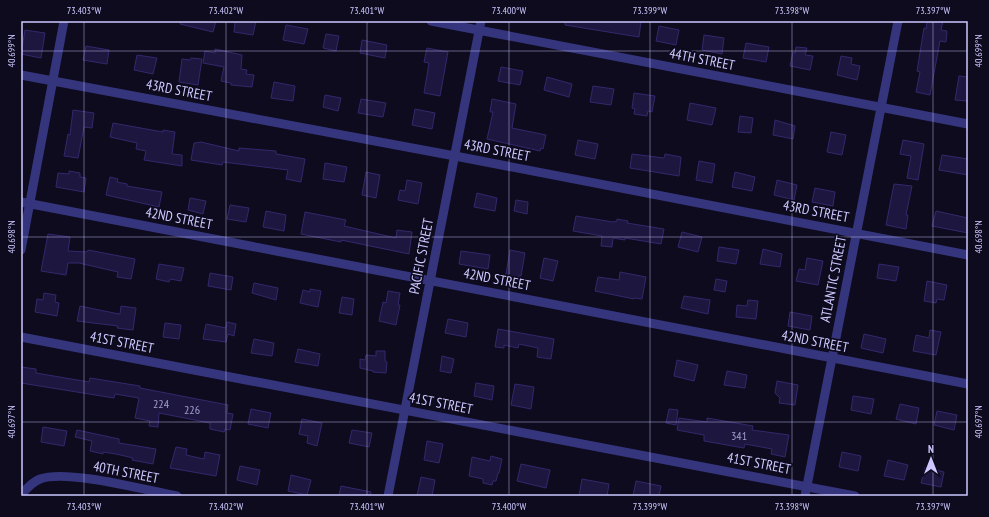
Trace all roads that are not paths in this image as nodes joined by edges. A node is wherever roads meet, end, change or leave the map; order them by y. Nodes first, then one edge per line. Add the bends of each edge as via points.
1 (64, 21) edge
2 (431, 21) edge
3 (898, 21) edge
4 (480, 26) edge
5 (21, 75) edge
6 (53, 81) junction
7 (882, 107) junction
8 (968, 124) edge
9 (455, 156) junction
10 (26, 203) edge
11 (857, 233) junction
12 (21, 250) edge
13 (968, 255) edge
14 (431, 281) junction
15 (21, 337) edge
16 (832, 358) junction
17 (968, 384) edge
18 (406, 410) junction
19 (806, 491) edge
20 (21, 495) edge
21 (177, 496) edge
22 (388, 496) edge
23 (855, 496) edge

1 - 6 street
2 - 4 street, 44TH STREET
3 - 7 street, ATLANTIC STREET
4 - 7 street, 44TH STREET
4 - 9 street, PACIFIC STREET
5 - 6 street, 43RD STREET
6 - 9 street, 43RD STREET
6 - 10 street
7 - 8 street, 44TH STREET
7 - 11 street, ATLANTIC STREET
9 - 11 street, 43RD STREET
9 - 14 street, PACIFIC STREET
10 - 12 street
10 - 14 street, 42ND STREET
11 - 13 street, 43RD STREET
11 - 16 street, ATLANTIC STREET
14 - 16 street, 42ND STREET
14 - 18 street, PACIFIC STREET
15 - 18 street, 41ST STREET
16 - 17 street, 42ND STREET
16 - 19 street, ATLANTIC STREET
18 - 19 street, 41ST STREET
18 - 22 street, PACIFIC STREET
19 - 23 street, 41ST STREET
20 - 21 street, 40TH STREET via 38,480 50,476 70,476

